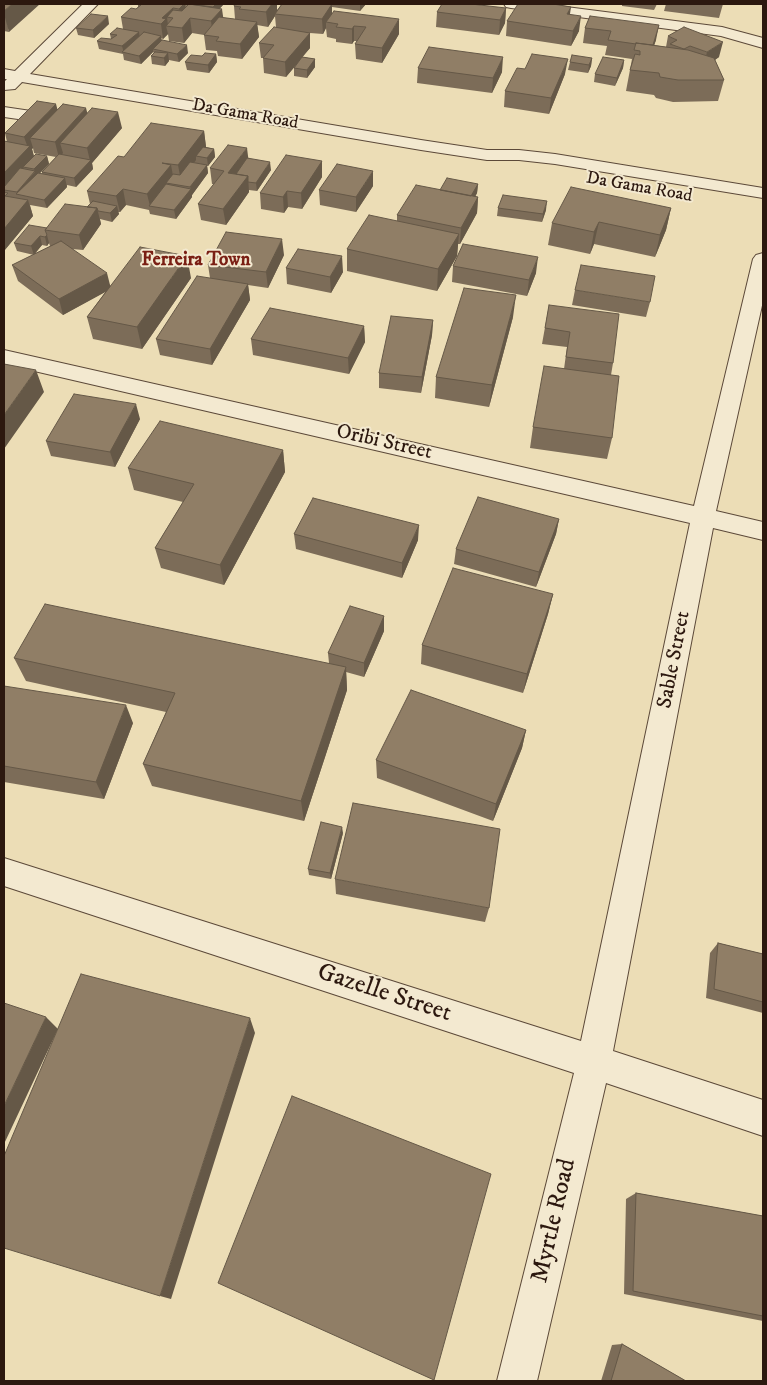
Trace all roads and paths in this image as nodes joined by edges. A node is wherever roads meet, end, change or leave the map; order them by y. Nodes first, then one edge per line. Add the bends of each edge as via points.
1 (91, 4) edge
2 (511, 4) edge
3 (554, 7) edge
4 (763, 43) edge
5 (12, 75) edge
6 (4, 90) edge
7 (4, 112) edge
8 (26, 118) edge
9 (487, 155) junction
10 (763, 193) edge
11 (763, 209) edge
12 (763, 259) edge
13 (4, 357) edge
14 (703, 517) junction
15 (763, 531) edge
16 (4, 872) edge
17 (594, 1062) junction
18 (763, 1118) edge
19 (517, 1381) edge

1 - 5 street
2 - 3 street
3 - 4 street via 722,32
5 - 6 street
5 - 9 street, Da Gama Road
7 - 8 street
9 - 10 street, Da Gama Road via 555,159
9 - 11 street, Da Gama Road via 531,170
12 - 14 street, Sable Street
13 - 14 street, Oribi Street
14 - 15 street, Oribi Street
14 - 17 street, Sable Street
16 - 17 street, Gazelle Street
17 - 18 street, Gazelle Street
17 - 19 street, Myrtle Road

